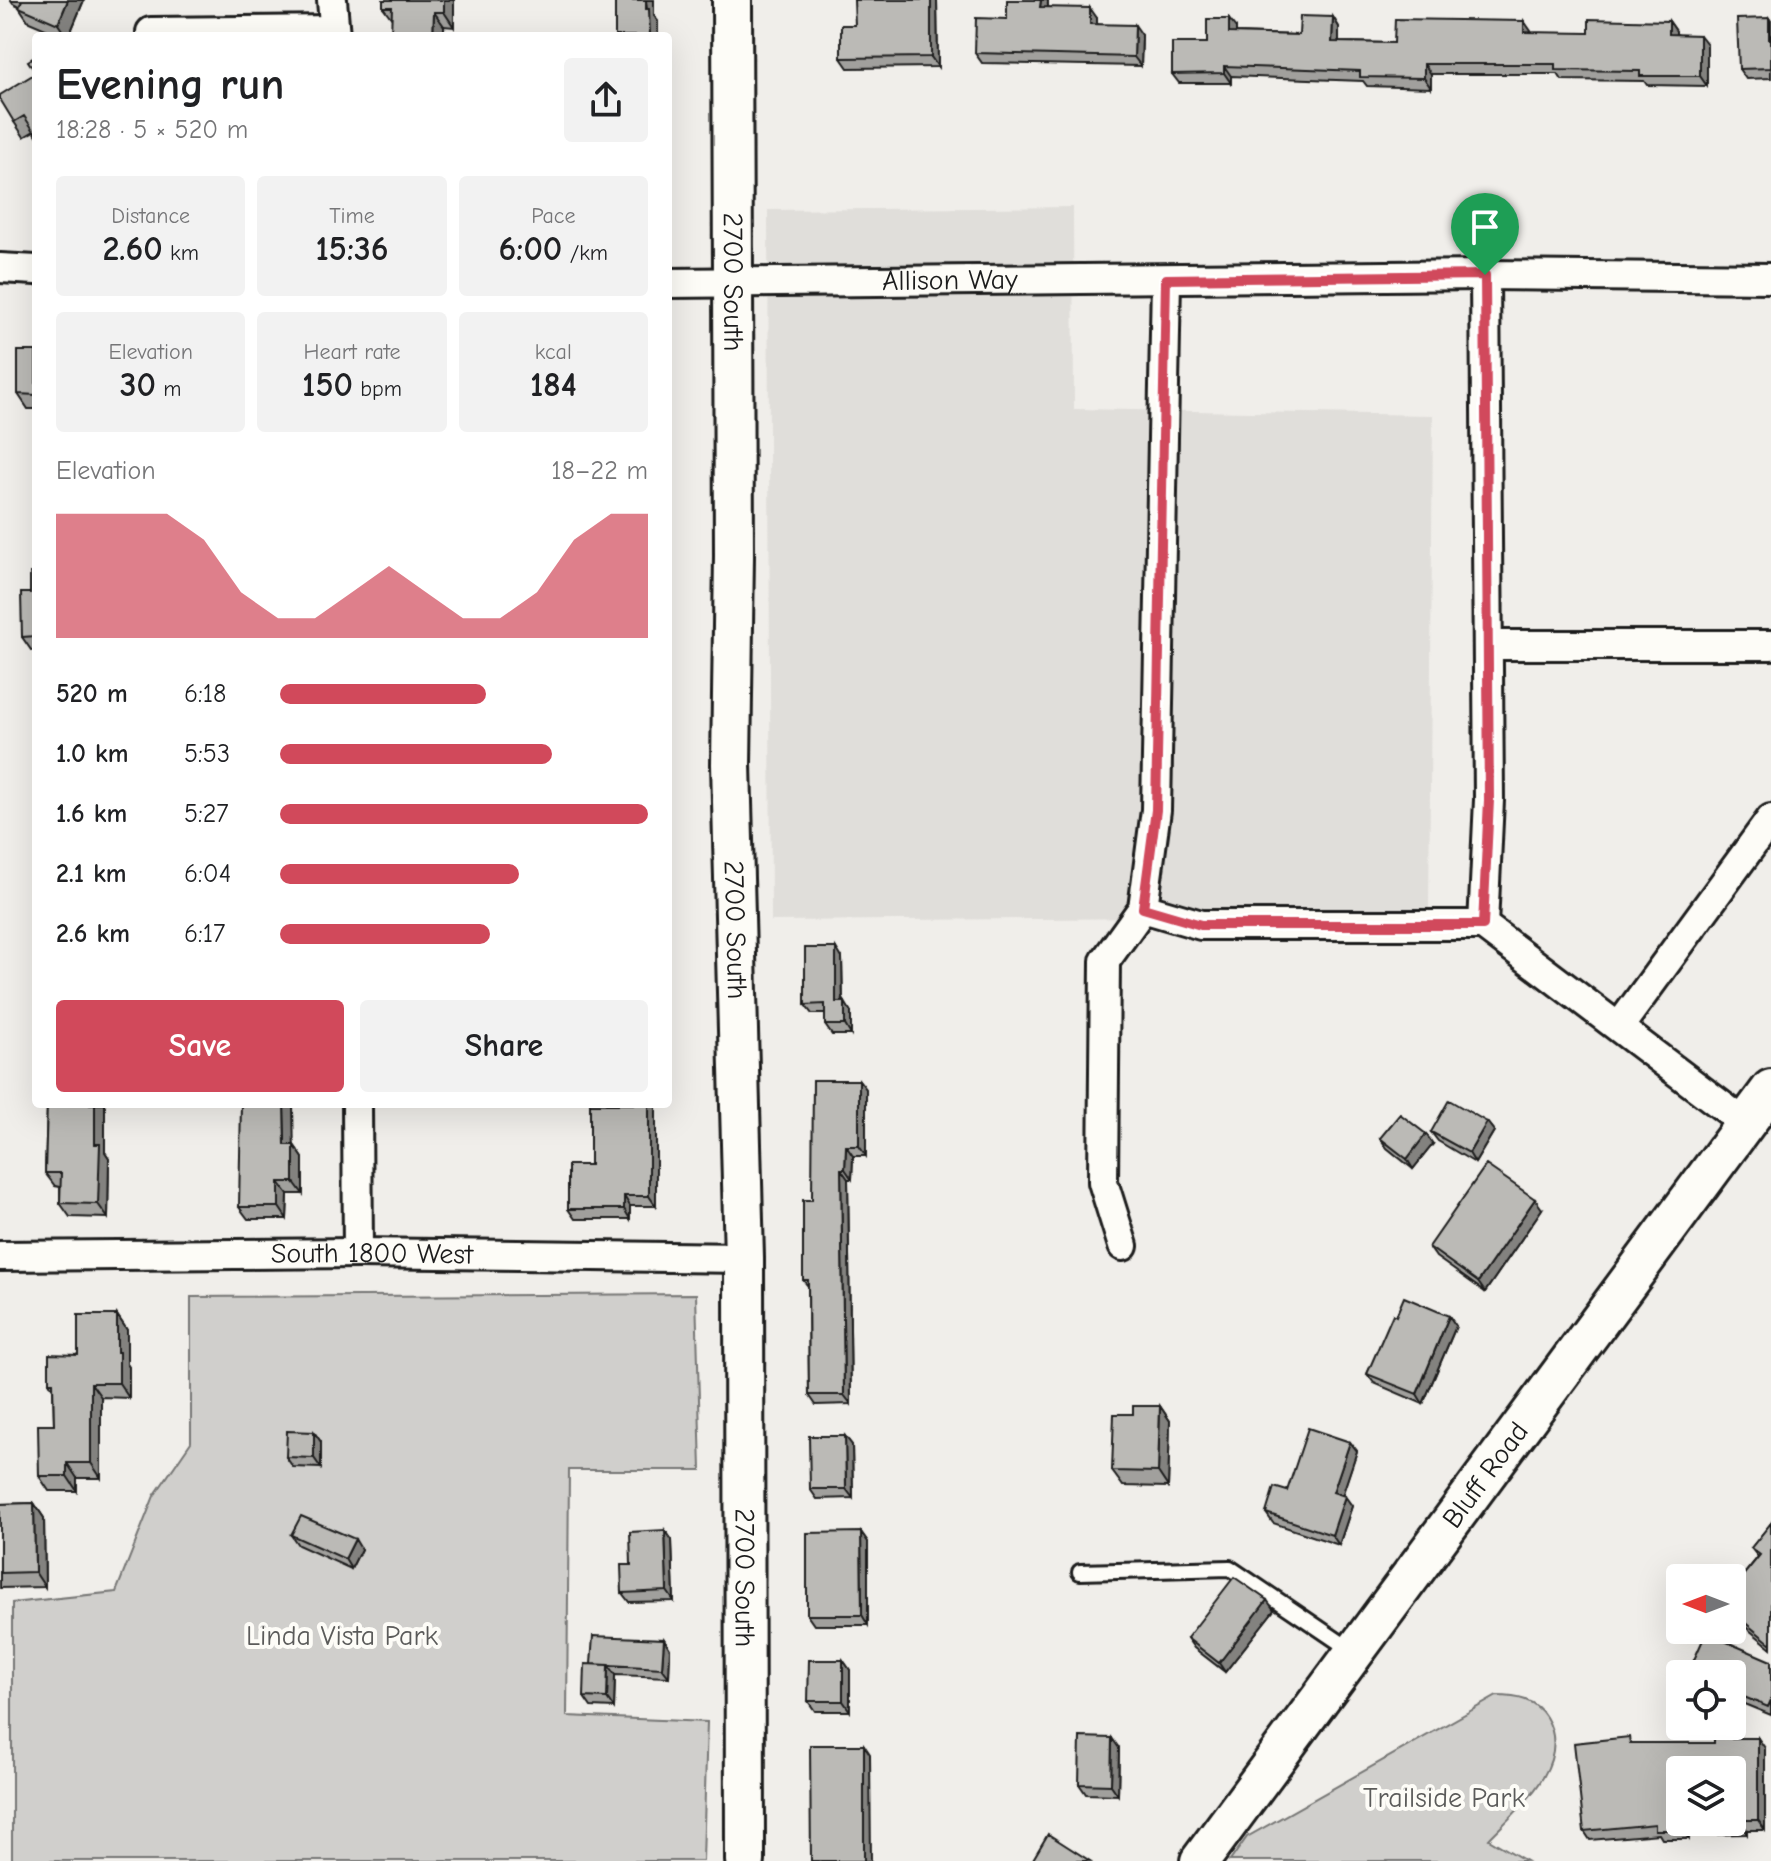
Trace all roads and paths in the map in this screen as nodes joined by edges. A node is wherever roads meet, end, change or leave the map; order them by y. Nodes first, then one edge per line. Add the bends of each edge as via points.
1 (332, 0) edge
2 (732, 0) edge
3 (335, 32) edge
4 (0, 268) edge
5 (32, 270) edge
6 (1485, 275) junction
7 (1771, 278) edge
8 (1166, 279) junction
9 (672, 283) edge
10 (732, 283) junction
11 (1489, 645) junction
12 (1771, 645) edge
13 (1771, 819) edge
14 (1143, 908) junction
15 (1483, 925) junction
16 (1619, 1027) junction
17 (1771, 1089) edge
18 (357, 1108) edge
19 (1746, 1124) junction
20 (1123, 1246) dead end
21 (358, 1253) junction
22 (0, 1256) edge
23 (744, 1258) junction
24 (1080, 1572) dead end
25 (1355, 1652) junction
26 (745, 1861) edge
27 (1200, 1861) edge

1 - 3 street
2 - 10 main road, 2700 South
4 - 5 street
6 - 7 street, Allison Way
6 - 8 street, Allison Way
6 - 11 street
8 - 10 street, Allison Way
8 - 14 street via 1156,810
9 - 10 street, Allison Way
10 - 23 main road, 2700 South via 731,764
11 - 12 street
11 - 15 street
13 - 16 street
14 - 15 street via 1201,925
14 - 20 street via 1105,961 1103,1182
15 - 16 street
16 - 19 street
17 - 19 main road, Bluff Road
18 - 21 street
19 - 25 main road, Bluff Road
21 - 22 street, South 1800 West
21 - 23 street, South 1800 West
23 - 26 main road, 2700 South
24 - 25 lane via 1230,1568
25 - 27 main road, Bluff Road

